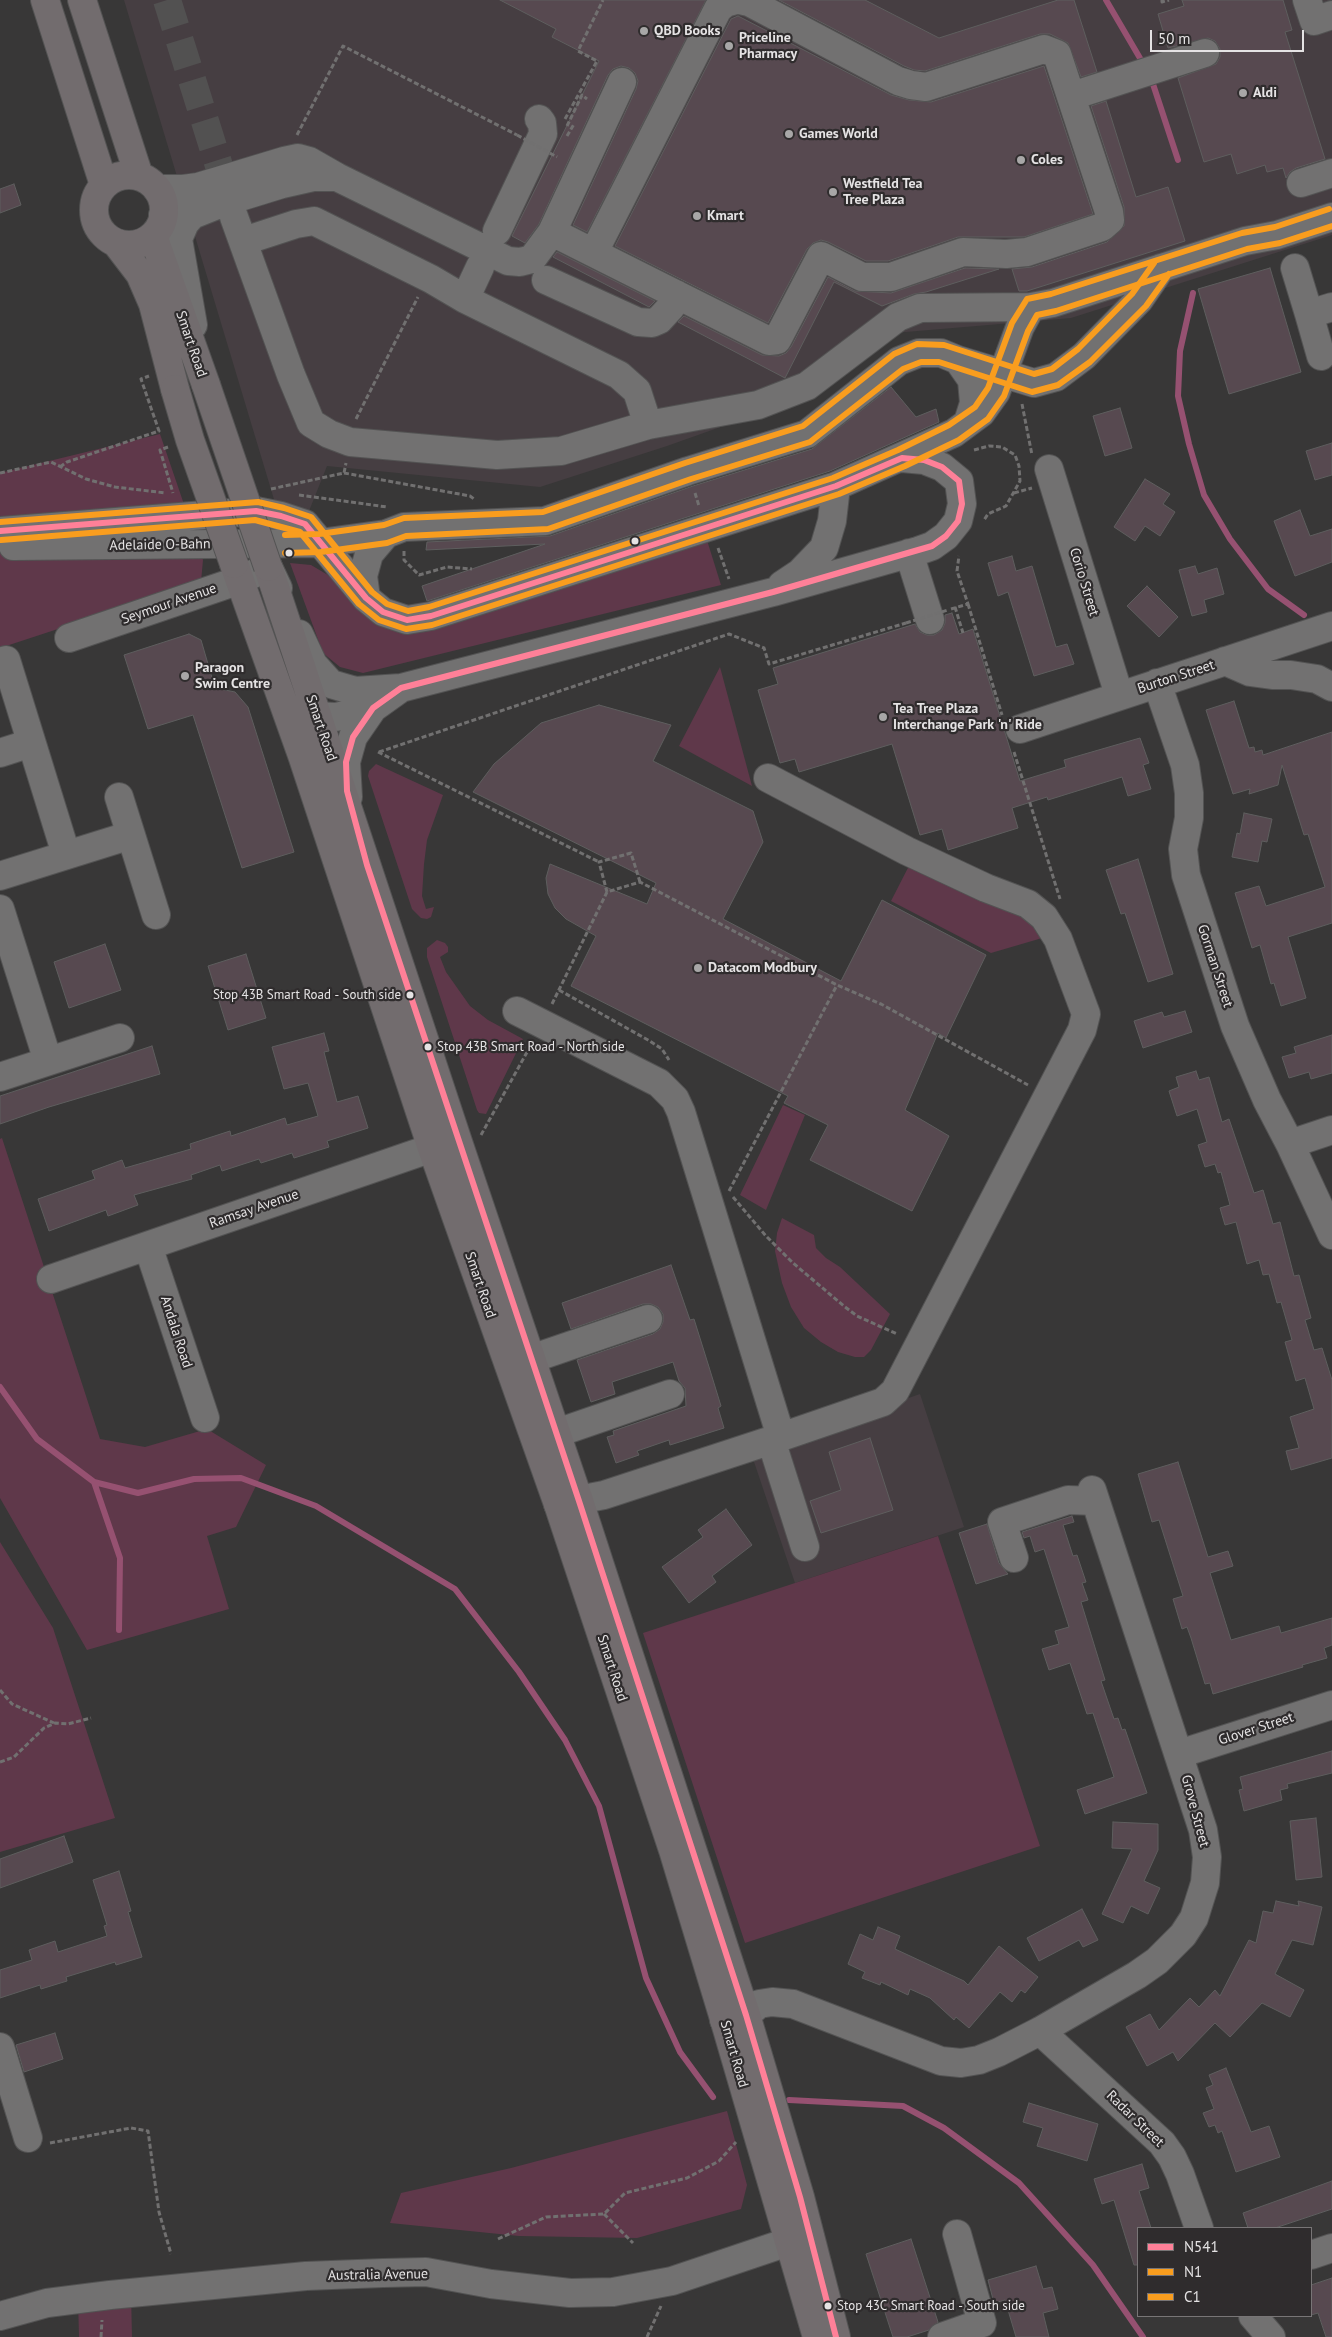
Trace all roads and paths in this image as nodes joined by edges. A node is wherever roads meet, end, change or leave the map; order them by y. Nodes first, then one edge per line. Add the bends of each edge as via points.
1 (45, 0) edge
2 (82, 0) edge
3 (603, 0) edge
4 (736, 0) edge
5 (740, 0) edge
6 (1162, 0) edge
7 (1169, 0) edge
8 (1308, 0) edge
9 (1332, 15) edge
10 (1205, 53) dead end
11 (622, 82) dead end
12 (1072, 96) junction
13 (583, 106) dead end
14 (550, 122) joint
15 (574, 123) dead end
16 (562, 136) dead end
17 (296, 138) dead end
18 (566, 140) dead end
19 (561, 148) dead end
20 (550, 149) dead end
21 (555, 152) dead end
22 (1332, 173) edge
23 (337, 176) junction
24 (148, 183) junction
25 (1301, 183) dead end
26 (104, 185) junction
27 (1332, 198) edge
28 (84, 217) dead end
29 (1332, 217) edge
30 (158, 226) junction
31 (497, 230) dead end
32 (552, 232) junction
33 (91, 237) dead end
34 (1245, 241) junction
35 (118, 244) junction
36 (594, 252) junction
37 (480, 267) dead end
38 (1161, 268) junction
39 (1294, 268) dead end
40 (431, 278) junction
41 (546, 280) dead end
42 (676, 294) junction
43 (465, 299) junction
44 (1031, 307) junction
45 (1320, 311) edge
46 (1321, 356) dead end
47 (958, 360) junction
48 (1004, 374) junction
49 (151, 376) dead end
50 (206, 385) junction
51 (968, 422) junction
52 (648, 425) junction
53 (350, 442) junction
54 (174, 445) dead end
55 (902, 458) junction
56 (60, 467) junction
57 (1049, 469) dead end
58 (0, 473) edge
59 (344, 473) junction
60 (836, 486) junction
61 (173, 493) junction
62 (283, 493) dead end
63 (180, 494) dead end
64 (293, 494) dead end
65 (468, 504) dead end
66 (393, 508) dead end
67 (0, 531) edge
68 (395, 538) junction
69 (320, 544) junction
70 (0, 547) edge
71 (909, 553) junction
72 (268, 567) junction
73 (472, 570) dead end
74 (237, 572) junction
75 (773, 592) junction
76 (366, 598) junction
77 (968, 604) dead end
78 (955, 607) dead end
79 (928, 618) junction
80 (1332, 626) edge
81 (963, 632) dead end
82 (260, 636) junction
83 (69, 638) dead end
84 (6, 660) dead end
85 (1226, 661) junction
86 (1157, 683) junction
87 (1332, 687) edge
88 (1120, 695) junction
89 (364, 700) junction
90 (316, 716) junction
91 (1012, 731) junction
92 (31, 743) junction
93 (372, 752) dead end
94 (379, 752) junction
95 (0, 753) edge
96 (303, 758) junction
97 (768, 778) dead end
98 (119, 797) dead end
99 (131, 835) junction
100 (66, 854) junction
101 (599, 862) junction
102 (367, 864) junction
103 (0, 876) edge
104 (640, 882) junction
105 (0, 909) edge
106 (156, 915) dead end
107 (1052, 930) junction
108 (837, 985) junction
109 (559, 990) dead end
110 (517, 1011) dead end
111 (120, 1038) dead end
112 (48, 1061) junction
113 (672, 1064) dead end
114 (0, 1077) edge
115 (1048, 1096) junction
116 (1332, 1130) edge
117 (458, 1142) junction
118 (1290, 1144) junction
119 (432, 1148) junction
120 (726, 1182) dead end
121 (729, 1192) junction
122 (1332, 1235) edge
123 (148, 1246) junction
124 (50, 1279) dead end
125 (648, 1319) dead end
126 (919, 1346) junction
127 (531, 1359) junction
128 (670, 1394) dead end
129 (205, 1418) dead end
130 (556, 1433) junction
131 (776, 1438) junction
132 (569, 1502) junction
133 (805, 1547) dead end
134 (1014, 1558) dead end
135 (0, 1690) edge
136 (1332, 1705) edge
137 (92, 1718) dead end
138 (55, 1724) junction
139 (1179, 1754) junction
140 (0, 1762) edge
141 (735, 2018) junction
142 (1040, 2031) junction
143 (0, 2047) edge
144 (741, 2136) dead end
145 (28, 2138) joint
146 (604, 2214) junction
147 (1199, 2227) edge
148 (957, 2234) dead end
149 (498, 2239) dead end
150 (799, 2240) junction
151 (633, 2243) dead end
152 (1332, 2248) edge
153 (171, 2254) dead end
154 (1312, 2255) edge
155 (0, 2316) edge
156 (1254, 2317) edge
157 (817, 2337) edge
158 (836, 2337) edge
159 (942, 2337) edge
160 (1271, 2337) edge

1 - 26 main road
2 - 24 main road
3 - 14 path via 578,51 597,61
4 - 36 street via 718,9
5 - 12 street via 911,85 926,87 1044,49 1056,54
6 - 7 path
8 - 9 street via 1314,21
10 - 12 street
11 - 32 street
12 - 42 street via 1109,212 1110,220 1102,227 1027,252 963,252 891,277 862,277 820,256 778,340 760,338
13 - 16 path via 588,98 582,95
14 - 31 street via 542,123 543,134
15 - 18 path
17 - 19 path, bridge via 343,46 557,156
20 - 21 path
22 - 25 street
23 - 24 street via 309,160 298,158 184,190
23 - 30 street via 305,170 290,172 181,206
23 - 32 street via 508,261 532,258
23 - 50 street via 313,177 273,187 205,209 185,223 178,238 179,246
24 - 26 main road via 119,176
24 - 30 main road via 163,201
26 - 35 main road via 95,200 96,223 101,233
27 - 34 street via 1314,204
28 - 33 path
29 - 34 street via 1277,235
30 - 35 main road via 138,244
30 - 50 main road, Smart Road
32 - 36 street
34 - 38 street
35 - 74 main road, Smart Road, bridge via 140,274 153,304 175,389
36 - 42 street
37 - 43 street
38 - 44 street
38 - 48 street, Adelaide O-Bahn via 1139,300 1084,356 1056,377 1034,383
39 - 45 street
40 - 43 street
40 - 53 path via 424,285 353,424
40 - 53 street via 314,222 239,229 311,422
41 - 42 street via 638,322 659,320 671,307
43 - 52 street via 619,375 637,391
44 - 48 street, Adelaide O-Bahn via 1020,327
44 - 52 street via 920,308 898,317 808,386 758,405
45 - 46 street
47 - 48 street, Adelaide O-Bahn
47 - 51 street via 972,380 974,403
47 - 68 street, Adelaide O-Bahn via 941,353 919,353 899,361 807,434 545,520 404,528
48 - 51 street, Adelaide O-Bahn via 981,413
49 - 56 path via 141,379 159,431
50 - 72 main road, Smart Road, bridge
51 - 55 street, Adelaide O-Bahn via 954,433
52 - 53 street via 561,450 504,454
53 - 59 path
54 - 61 path via 160,450
55 - 60 street, Adelaide O-Bahn
55 - 71 street via 924,460 942,467 959,481 962,504 958,520 946,536 932,546
56 - 58 path via 45,462
56 - 61 path via 86,479 115,486
57 - 88 street, Corio Street
59 - 62 path via 263,491
59 - 65 path via 470,496 478,503
60 - 75 street via 832,521 824,548 800,573
60 - 76 street, Adelaide O-Bahn via 431,616 407,620 383,612
61 - 63 path
64 - 66 path
67 - 69 street, Adelaide O-Bahn via 256,511 305,524
68 - 69 street, Adelaide O-Bahn
68 - 73 path via 404,560 419,575 447,567
68 - 76 street via 369,554 363,576
69 - 70 street, Adelaide O-Bahn
69 - 76 street, Adelaide O-Bahn
71 - 75 street
71 - 79 street
72 - 74 street, Seymour Avenue
72 - 89 street via 313,664 331,684
72 - 90 main road, Smart Road
74 - 82 main road, Smart Road
74 - 83 street, Seymour Avenue
75 - 89 street
77 - 91 path
78 - 81 path
79 - 79 path, bridge
79 - 94 path via 769,664 764,648 729,634
80 - 85 street, Burton Street
82 - 90 street via 297,711
82 - 96 main road, Smart Road
84 - 92 street
85 - 86 street, Burton Street
85 - 87 street via 1250,672 1317,679
86 - 88 street, Burton Street
86 - 118 street, Gorman Street via 1185,765 1189,793 1183,849 1186,875 1235,1026
88 - 91 street, Burton Street
89 - 90 street via 336,717
89 - 102 street via 346,762 347,790
90 - 96 street via 303,731
90 - 102 main road, Smart Road
91 - 107 path via 1063,908
92 - 95 street
92 - 100 street
93 - 94 path
94 - 101 path
96 - 119 main road, Smart Road
97 - 107 street via 907,851 1028,904 1044,917
98 - 99 street
99 - 100 street
99 - 106 street
100 - 103 street
101 - 104 path via 631,853
101 - 104 path via 607,892
102 - 117 main road, Smart Road
104 - 108 path
105 - 112 street
107 - 115 street via 1086,1014 1082,1030
108 - 115 path via 881,1004
108 - 121 path
109 - 113 path via 662,1049
110 - 131 street via 659,1083 675,1099
111 - 112 street
112 - 114 street
115 - 126 street
116 - 118 street
117 - 119 street, Ramsay Avenue
117 - 127 main road, Smart Road
118 - 122 street, Gorman Street
119 - 123 street, Ramsay Avenue
119 - 132 main road, Smart Road
120 - 121 path
121 - 126 path via 773,1243 845,1307
123 - 124 street, Ramsay Avenue
123 - 129 street, Andala Road
125 - 127 street
126 - 131 street via 896,1391 883,1402
127 - 130 main road, Smart Road
128 - 130 street
130 - 132 main road, Smart Road
131 - 132 street
131 - 133 street
132 - 141 main road, Smart Road via 672,1850
134 - 139 street, Grove Street via 1002,1522 1068,1500 1094,1496
135 - 138 path via 12,1704
136 - 139 street, Glover Street
137 - 138 path
138 - 140 path via 44,1728 14,1757
139 - 142 street, Grove Street via 1203,1830 1206,1850 1205,1883 1194,1918 1183,1935 1157,1961
141 - 142 street, Grove Street via 759,2004 793,2004 941,2061 962,2063 980,2060
141 - 150 main road, Smart Road
142 - 147 street, Radar Street via 1162,2144 1180,2174
143 - 145 street
144 - 146 path via 720,2161 687,2178 625,2193
145 - 153 path via 39,2145 131,2128 148,2131 159,2212
146 - 149 path via 546,2217
146 - 151 path
148 - 159 street via 982,2324
150 - 155 street, Australia Avenue via 672,2281 613,2292 570,2293 426,2272 306,2276 110,2295 47,2304
150 - 157 main road, Smart Road
150 - 158 main road, Smart Road
152 - 154 street
156 - 160 street

